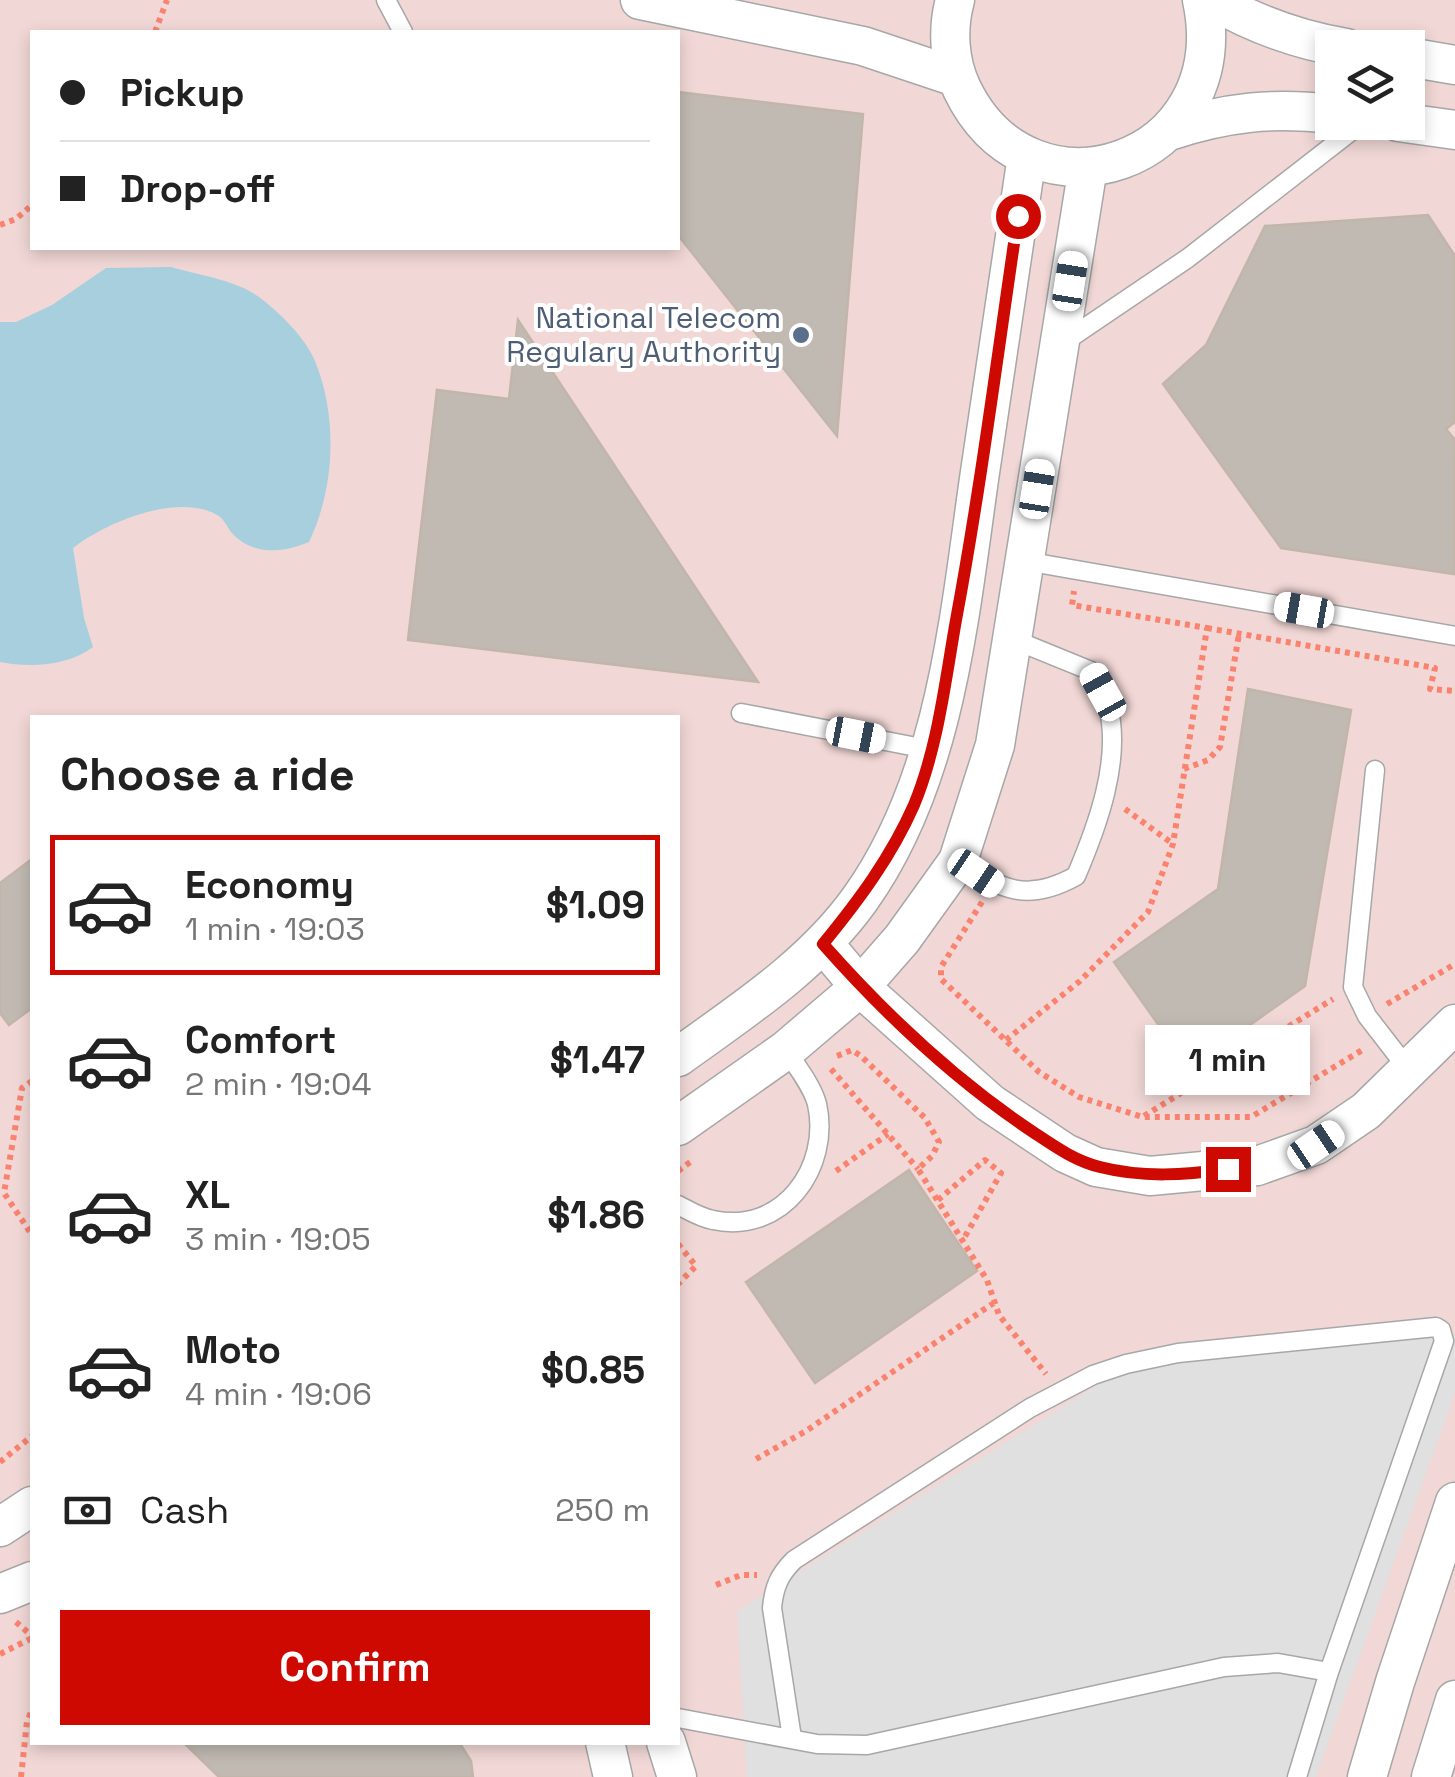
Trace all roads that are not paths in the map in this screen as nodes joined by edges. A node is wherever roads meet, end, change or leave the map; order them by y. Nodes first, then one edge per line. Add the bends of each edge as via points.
1 (386, 0) edge
2 (640, 0) edge
3 (955, 0) edge
4 (1202, 0) edge
5 (1213, 0) edge
6 (401, 30) edge
7 (1315, 41) edge
8 (1425, 61) edge
9 (1455, 65) edge
10 (956, 77) junction
11 (1315, 112) edge
12 (1425, 126) edge
13 (1455, 130) edge
14 (1169, 131) junction
15 (1340, 140) edge
16 (1028, 156) junction
17 (1088, 167) junction
18 (1060, 345) junction
19 (1026, 561) junction
20 (1455, 636) edge
21 (1015, 640) junction
22 (742, 713) dead end
23 (932, 750) junction
24 (1375, 770) dead end
25 (958, 862) junction
26 (823, 944) junction
27 (860, 986) junction
28 (1455, 1024) edge
29 (680, 1056) edge
30 (795, 1066) junction
31 (1408, 1070) junction
32 (686, 1143) edge
33 (680, 1206) edge
34 (1455, 1502) edge
35 (30, 1507) edge
36 (0, 1527) edge
37 (30, 1582) edge
38 (0, 1594) edge
39 (1329, 1672) junction
40 (1455, 1700) edge
41 (680, 1718) edge
42 (792, 1738) junction
43 (606, 1745) edge
44 (667, 1745) edge
45 (613, 1777) edge
46 (677, 1777) edge
47 (1298, 1777) edge
48 (1368, 1777) edge
49 (1431, 1777) edge

1 - 6 lane
2 - 10 street via 863,46
3 - 10 street via 949,41
4 - 14 street via 1205,67 1192,102
5 - 7 street via 1244,18
8 - 9 street
10 - 16 street via 972,110
11 - 14 street via 1250,110
12 - 13 street
14 - 17 street via 1118,161
15 - 18 lane via 1188,258
16 - 17 street
16 - 23 street
17 - 18 street
18 - 19 street
19 - 20 lane
19 - 21 street
21 - 25 street via 996,745
21 - 25 lane via 1091,671 1109,708 1113,739 1104,793 1076,876 1040,892 993,884
22 - 23 lane
23 - 26 street via 890,853
24 - 31 lane via 1352,987
25 - 27 street
26 - 27 street
26 - 29 street
27 - 30 street
27 - 31 street via 990,1104 1065,1154 1150,1176 1258,1166 1316,1145 1366,1111
28 - 31 street
30 - 32 street
30 - 33 lane via 816,1099 821,1137 807,1178 786,1203 752,1220 714,1221
34 - 48 street
35 - 36 street
37 - 38 street
39 - 42 lane via 1252,1664 867,1746
39 - 42 lane via 1444,1341 1441,1330 1430,1326 1126,1364 1060,1390 794,1560 778,1580 772,1608
39 - 47 lane
40 - 49 street
41 - 42 lane
43 - 45 street
44 - 46 street

